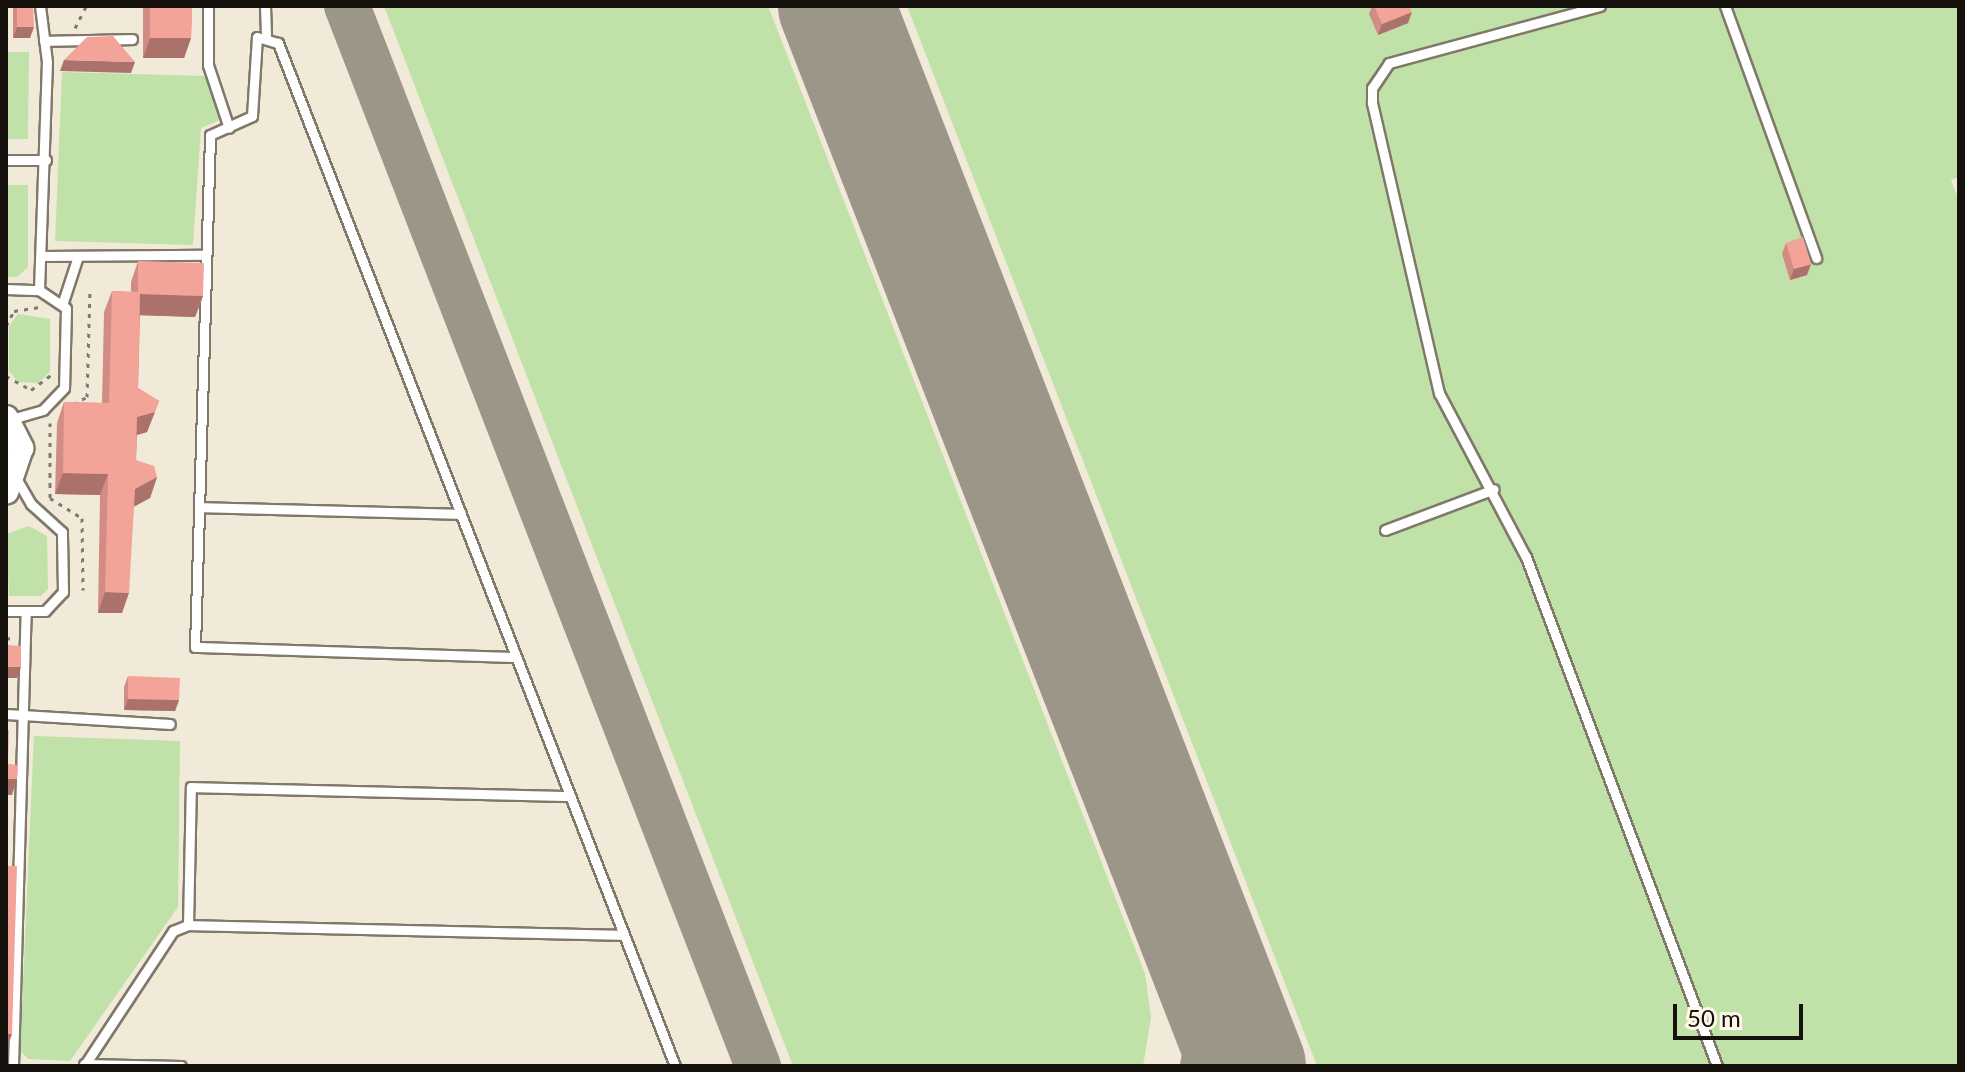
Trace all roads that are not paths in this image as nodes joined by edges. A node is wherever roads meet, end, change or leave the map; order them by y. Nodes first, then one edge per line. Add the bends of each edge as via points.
1 (40, 6) edge
2 (208, 6) edge
3 (265, 6) edge
4 (1600, 6) edge
5 (1725, 6) edge
6 (1576, 9) edge
7 (266, 35) junction
8 (132, 39) dead end
9 (44, 41) junction
10 (229, 128) junction
11 (6, 160) edge
12 (46, 160) junction
13 (206, 255) junction
14 (43, 256) junction
15 (78, 256) junction
16 (1816, 258) dead end
17 (6, 289) edge
18 (39, 290) junction
19 (63, 302) junction
20 (7, 419) edge
21 (11, 485) edge
22 (1494, 489) junction
23 (199, 507) junction
24 (461, 514) junction
25 (1385, 530) dead end
26 (6, 611) edge
27 (26, 611) junction
28 (516, 657) junction
29 (6, 714) edge
30 (25, 714) junction
31 (170, 724) dead end
32 (570, 796) junction
33 (188, 925) junction
34 (624, 935) junction
35 (84, 1065) edge
36 (13, 1066) edge
37 (181, 1066) edge
38 (675, 1066) edge
39 (1717, 1066) edge

1 - 9 lane
2 - 10 lane via 208,65 221,87
3 - 7 lane
4 - 6 lane
5 - 16 lane
6 - 22 lane via 1389,63 1372,88 1439,393
7 - 10 lane via 251,45 252,116
7 - 24 lane via 278,43
8 - 9 lane
9 - 12 lane
10 - 13 lane via 210,135
11 - 12 lane
12 - 14 lane
13 - 15 lane
13 - 23 lane
14 - 15 lane
14 - 18 lane
15 - 19 lane
17 - 18 lane
18 - 19 lane
19 - 20 lane via 64,388 43,410
20 - 21 main road via 21,448
21 - 27 lane via 62,532 63,592 45,611
22 - 25 lane
22 - 39 lane via 1526,557
23 - 24 lane
23 - 28 lane via 195,647
24 - 28 lane
26 - 27 lane
27 - 30 lane
28 - 32 lane
29 - 30 lane
30 - 31 lane
30 - 36 lane
32 - 33 lane via 191,787
32 - 34 lane
33 - 34 lane
33 - 35 lane via 173,931
34 - 38 lane
35 - 37 lane

